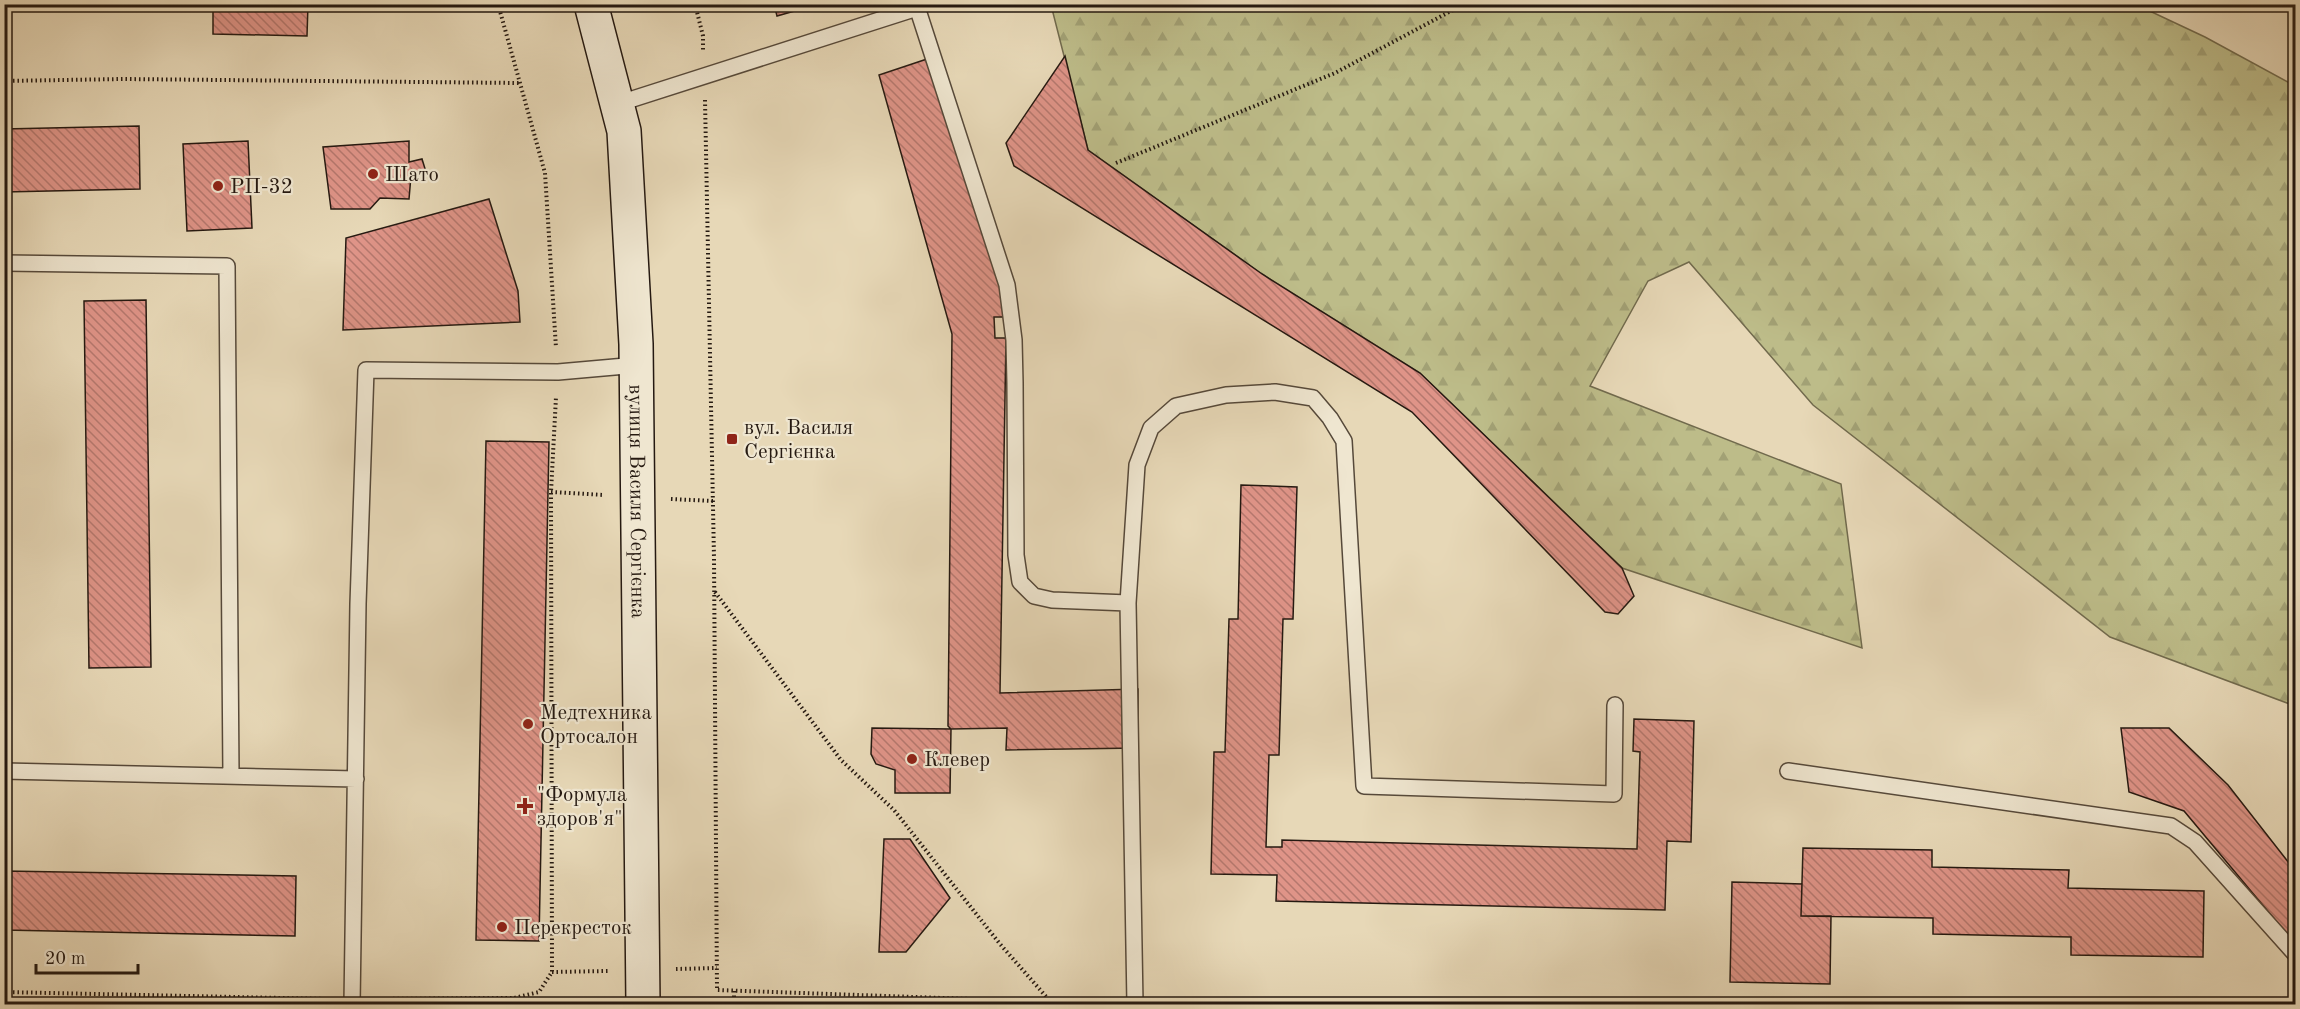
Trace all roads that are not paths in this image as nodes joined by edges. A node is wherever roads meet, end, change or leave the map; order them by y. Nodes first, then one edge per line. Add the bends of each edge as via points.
1 (591, 4) edge
2 (916, 6) edge
3 (617, 104) junction
4 (4, 263) edge
5 (636, 365) junction
6 (1128, 603) junction
7 (1615, 705) dead end
8 (4, 771) edge
9 (1788, 771) dead end
10 (231, 776) junction
11 (356, 779) junction
12 (2295, 955) edge
13 (352, 1002) edge
14 (643, 1005) edge
15 (1135, 1005) edge

1 - 3 main road, вулиця Василя Сергієнка
2 - 3 lane
2 - 6 lane via 1007,285 1014,351 1016,555 1020,582 1034,596 1052,600
3 - 5 main road, вулиця Василя Сергієнка via 624,131
4 - 10 lane via 227,266
5 - 11 lane via 558,372 366,370
5 - 14 main road, вулиця Василя Сергієнка
6 - 7 lane via 1137,465 1151,428 1176,406 1226,395 1275,392 1313,398 1344,441 1364,786 1614,794
6 - 15 lane
8 - 10 lane
9 - 12 lane via 2171,826 2195,842
10 - 11 lane
11 - 13 lane

